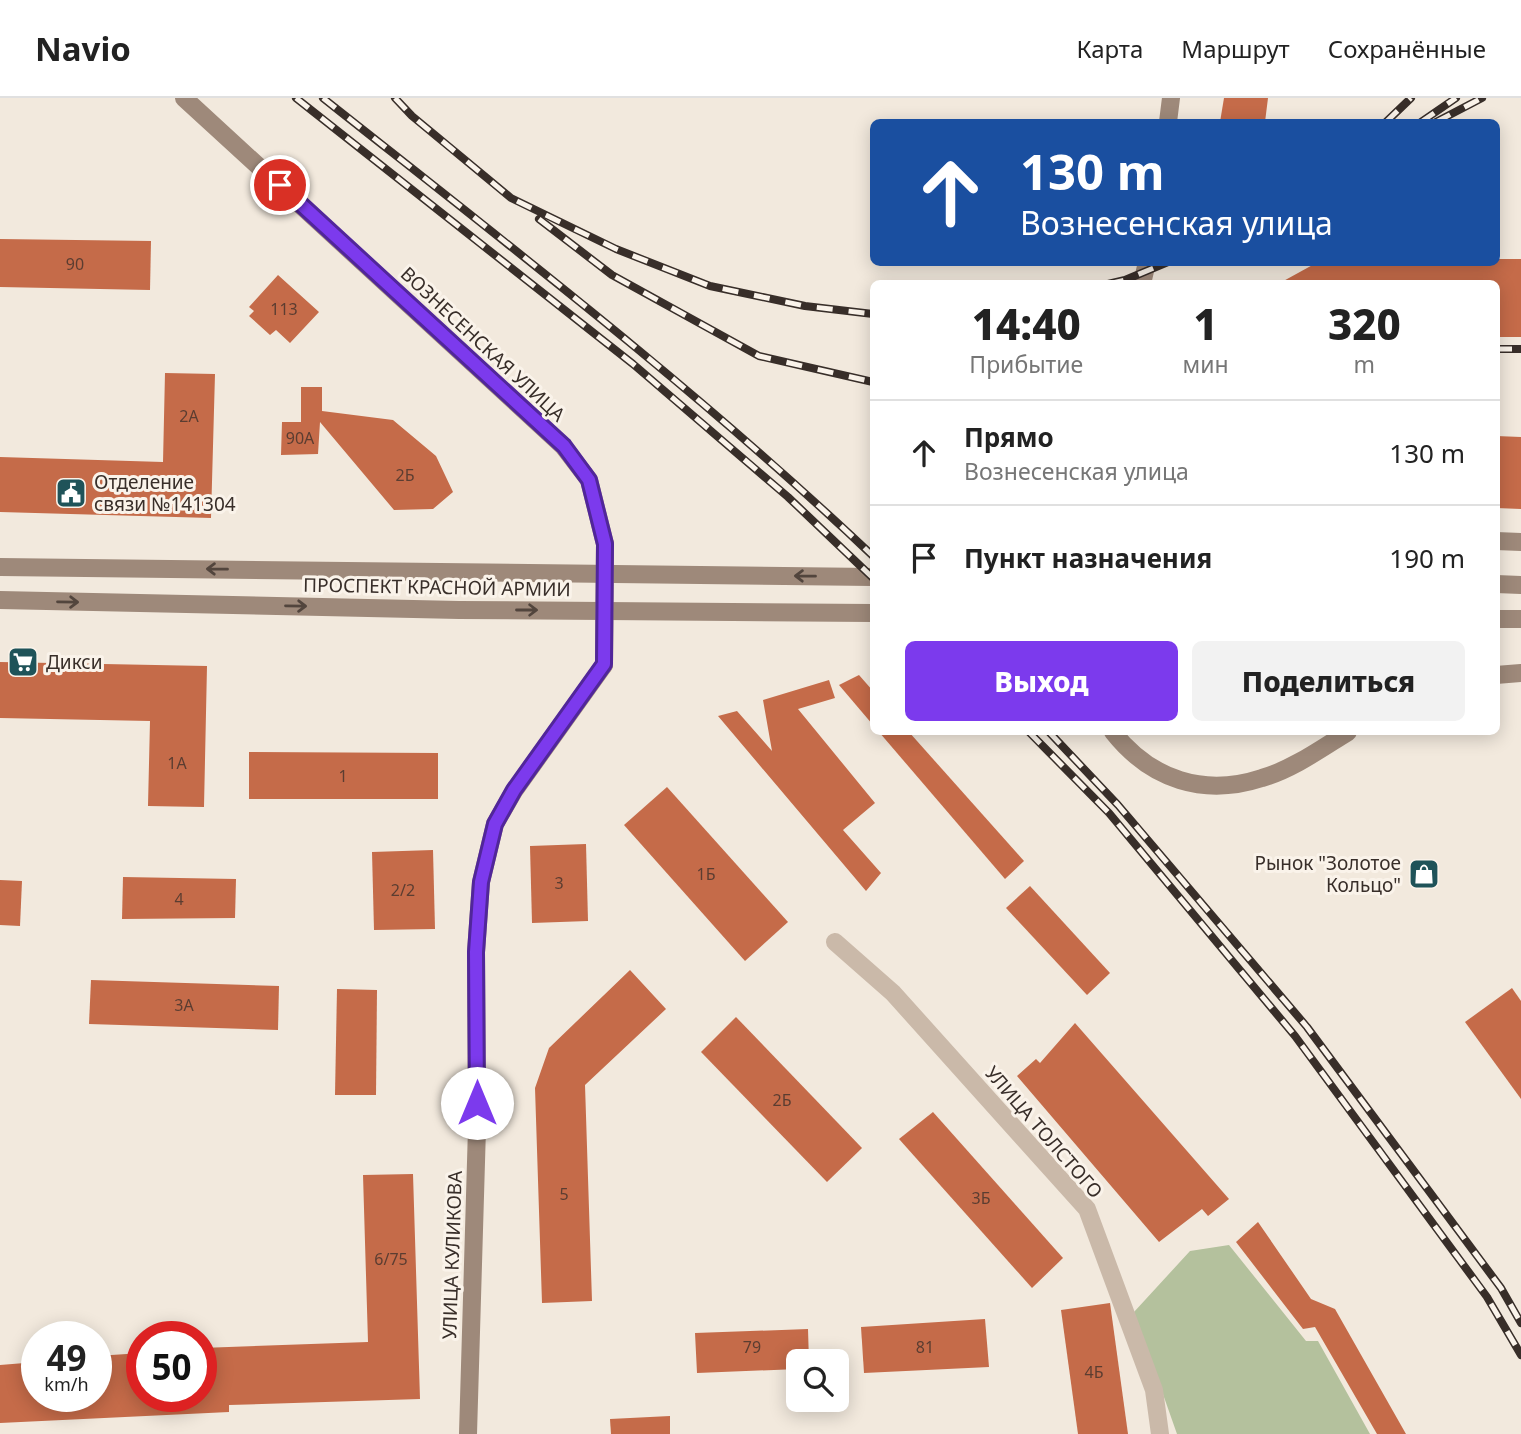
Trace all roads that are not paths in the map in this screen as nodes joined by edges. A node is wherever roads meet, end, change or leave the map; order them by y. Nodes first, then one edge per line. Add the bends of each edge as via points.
1 (184, 98) edge
2 (1171, 98) edge
3 (1168, 119) edge
4 (1500, 541) edge
5 (1521, 542) edge
6 (0, 567) edge
7 (870, 577) edge
8 (1500, 584) edge
9 (1521, 584) edge
10 (0, 600) edge
11 (870, 613) edge
12 (1500, 619) edge
13 (1521, 619) edge
14 (1521, 673) edge
15 (1500, 675) edge
16 (586, 688) joint
17 (1116, 735) edge
18 (1343, 735) edge
19 (835, 942) dead end
20 (468, 1434) edge
21 (1160, 1434) edge

1 - 16 main road, ВОЗНЕСЕНСКАЯ УЛИЦА, bridge via 564,446 589,480 605,544 604,664
2 - 3 main road
4 - 5 main road
7 -> 6 main road, ПРОСПЕКТ КРАСНОЙ АРМИИ
8 - 9 main road
10 -> 11 main road, ПРОСПЕКТ КРАСНОЙ АРМИИ
12 - 13 main road
14 - 15 main road
16 - 20 main road, УЛИЦА КУЛИКОВА via 495,824 481,882
17 - 18 main road via 1144,764 1180,782 1218,787 1263,778
19 - 21 street, УЛИЦА ТОЛСТОГО via 893,993 1087,1209 1154,1390

